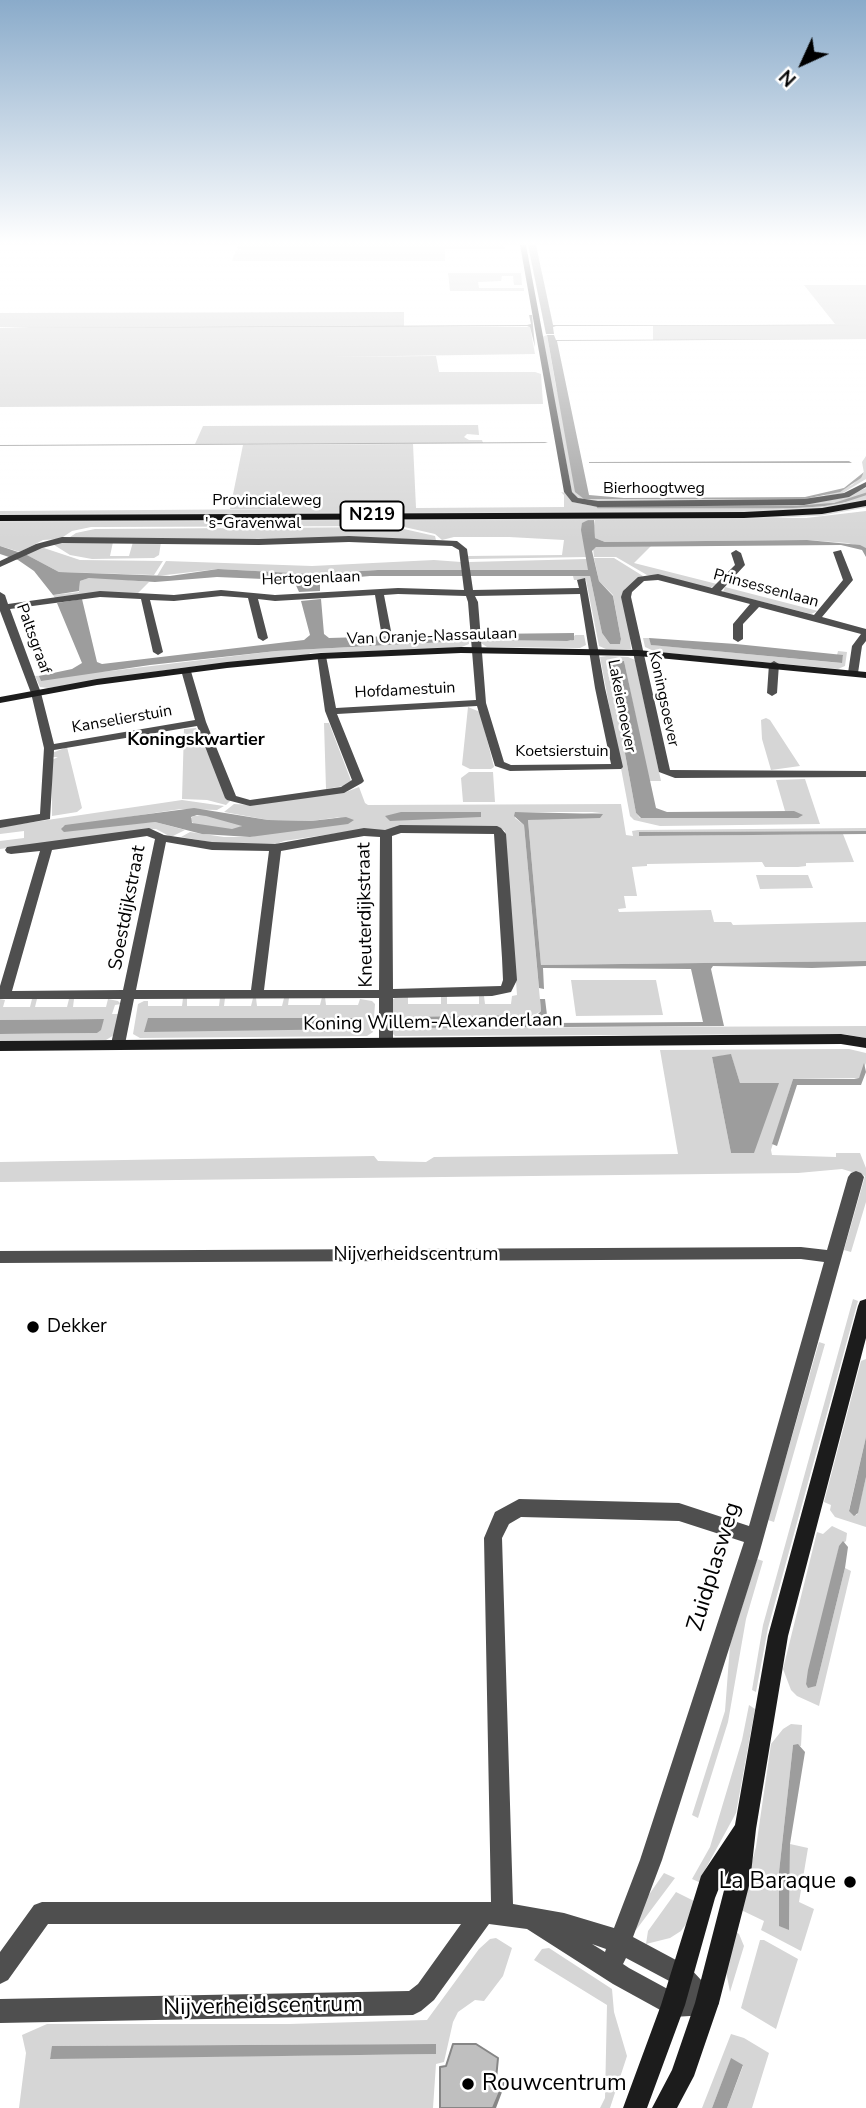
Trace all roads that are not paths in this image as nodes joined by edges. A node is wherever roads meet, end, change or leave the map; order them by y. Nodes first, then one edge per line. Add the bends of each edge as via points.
1 (541, 343) edge
2 (866, 484) edge
3 (866, 503) edge
4 (866, 509) edge
5 (744, 514) junction
6 (0, 518) edge
7 (838, 552) dead end
8 (736, 553) dead end
9 (4, 562) edge
10 (658, 578) joint
11 (583, 586) joint
12 (379, 592) junction
13 (714, 592) junction
14 (470, 593) junction
15 (0, 595) edge
16 (252, 596) junction
17 (145, 598) junction
18 (756, 604) junction
19 (2, 607) edge
20 (816, 619) junction
21 (386, 631) dead end
22 (866, 633) edge
23 (263, 638) dead end
24 (738, 639) dead end
25 (477, 649) junction
26 (595, 651) junction
27 (158, 652) dead end
28 (638, 653) junction
29 (321, 656) junction
30 (774, 664) junction
31 (186, 670) junction
32 (853, 673) junction
33 (866, 675) edge
34 (36, 693) junction
35 (772, 693) dead end
36 (0, 700) edge
37 (481, 704) junction
38 (330, 710) junction
39 (201, 722) junction
40 (48, 748) junction
41 (617, 767) joint
42 (866, 774) edge
43 (0, 824) edge
44 (386, 834) junction
45 (161, 838) junction
46 (47, 847) junction
47 (275, 848) junction
48 (11, 850) dead end
49 (257, 992) junction
50 (386, 994) junction
51 (2, 995) edge
52 (130, 995) junction
53 (386, 1042) junction
54 (866, 1043) edge
55 (118, 1044) junction
56 (0, 1046) edge
57 (856, 1177) dead end
58 (0, 1257) edge
59 (832, 1257) junction
60 (866, 1306) edge
61 (754, 1536) junction
62 (745, 1829) junction
63 (492, 1913) junction
64 (528, 1916) junction
65 (618, 1941) junction
66 (610, 1969) junction
67 (0, 1972) edge
68 (681, 1975) junction
69 (707, 2003) junction
70 (673, 2005) junction
71 (0, 2011) edge
72 (635, 2108) edge
73 (664, 2108) edge

1 - 2 street, Bierhoogtweg via 570,497 590,504 804,502 846,495
3 - 5 main road, Provincialeweg / N219 via 822,511
4 - 5 main road, Provincialeweg / N219 via 795,517
5 - 6 main road, Provincialeweg / N219
7 - 20 street via 848,580
8 - 13 street via 740,565
9 - 14 street, 's-Gravenwal via 46,543 74,540 440,541 463,549
10 - 13 street, Prinsessenlaan
10 - 28 street, Koningsoever via 640,579 626,597
11 - 14 street, Hertogenlaan
11 - 26 street, Lakeienoever
12 - 14 street, Hertogenlaan
12 - 16 street, Hertogenlaan
12 - 21 street
13 - 18 street, Prinsessenlaan
14 - 25 street, 's-Gravenwal
15 - 19 street, Paltsgraaf
16 - 17 street, Hertogenlaan via 221,593
16 - 23 street
17 - 19 street, Hertogenlaan via 88,595
17 - 27 street
18 - 20 street, Prinsessenlaan
18 - 24 street via 738,624
19 - 34 street, Paltsgraaf
20 - 22 street, Prinsessenlaan
22 - 32 street, Prinsessenlaan via 856,649
25 - 26 street, Van Oranje-Nassaulaan
25 - 29 street, Van Oranje-Nassaulaan
25 - 37 street, Koetsierstuin
26 - 28 street, Van Oranje-Nassaulaan
26 - 41 street, Lakeienoever
28 - 30 street, Van Oranje-Nassaulaan
28 - 42 street, Koningsoever via 662,770 667,773
29 - 31 street, Van Oranje-Nassaulaan
29 - 38 street
30 - 32 street, Van Oranje-Nassaulaan
30 - 35 street
31 - 34 street, Van Oranje-Nassaulaan
31 - 39 street
32 - 33 street, Van Oranje-Nassaulaan
34 - 36 street, Van Oranje-Nassaulaan
34 - 40 street, Paltsgraaf
37 - 38 street, Hofdamestuin
37 - 41 street, Koetsierstuin via 499,764 504,767
38 - 39 street via 358,781 344,790 250,803 231,798
39 - 40 street, Kanselierstuin
40 - 43 street, Paltsgraaf via 46,817
44 - 47 street, Kneuterdijkstraat via 364,832
44 - 50 street, Kneuterdijkstraat
44 - 50 street, Koning Willem-Alexanderlaan via 400,829 497,830 510,980 506,989 492,992
45 - 46 street, Soestdijkstraat via 142,833
45 - 47 street, Kneuterdijkstraat via 212,846
45 - 52 street, Soestdijkstraat
46 - 48 street, Soestdijkstraat
46 - 51 street
47 - 49 street
49 - 50 street, Koning Willem-Alexanderlaan
49 - 52 street, Koning Willem-Alexanderlaan
50 - 53 street, Kneuterdijkstraat
51 - 52 street, Koning Willem-Alexanderlaan
52 - 55 street, Soestdijkstraat
53 - 54 street, Koning Willem-Alexanderlaan via 841,1039
53 - 55 street, Koning Willem-Alexanderlaan
55 - 56 street, Koning Willem-Alexanderlaan
57 - 59 street, Zuidplasweg
58 - 59 street, Nijverheidscentrum via 801,1253
59 - 61 street, Zuidplasweg
60 - 62 street via 778,1636
61 - 63 street via 679,1512 519,1508 502,1518 493,1538
61 - 65 street, Zuidplasweg via 651,1860
62 - 68 street via 712,1876
62 - 69 street via 739,1882
63 - 64 street
63 - 67 street via 42,1913
63 - 71 street, Nijverheidscentrum via 413,2003
64 - 65 street
64 - 66 street
65 - 66 street, Zuidplasweg
65 - 68 street
66 - 70 street
68 - 69 street
68 - 70 street
69 - 70 street
69 - 73 street via 682,2076
70 - 72 street

